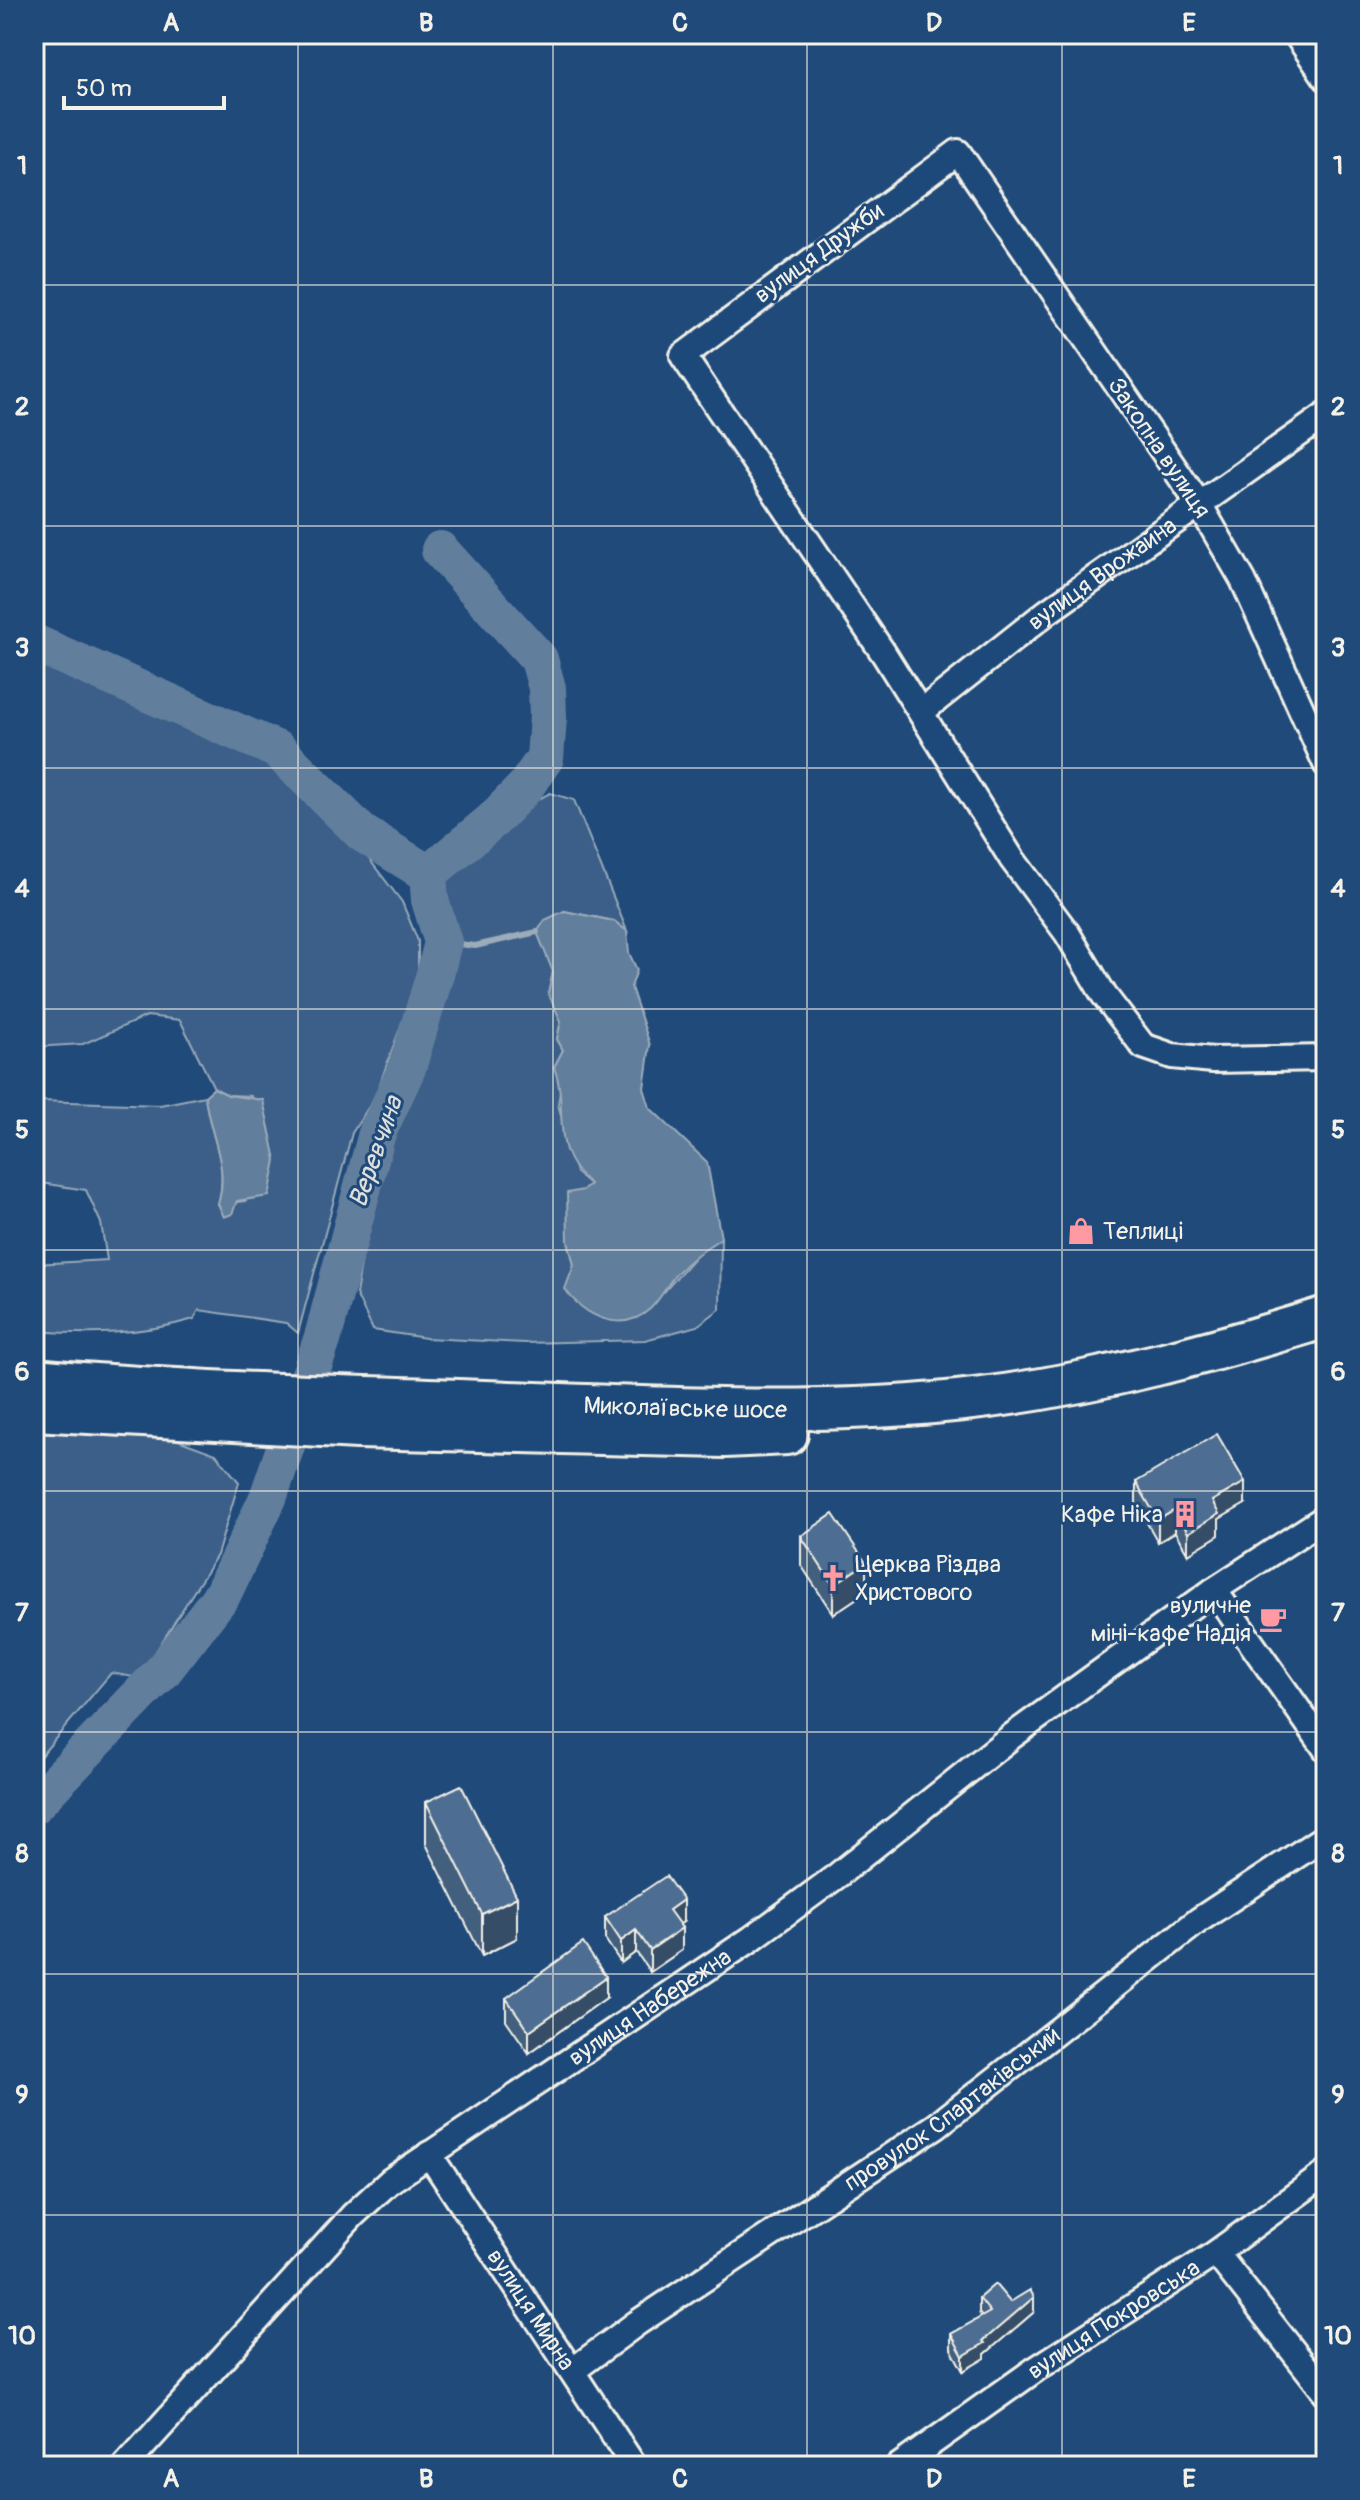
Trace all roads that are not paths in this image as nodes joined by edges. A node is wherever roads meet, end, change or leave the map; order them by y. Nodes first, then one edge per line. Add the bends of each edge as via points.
1 (1296, 34) edge
2 (1326, 78) edge
3 (958, 152) joint
4 (1326, 415) edge
5 (1199, 504) junction
6 (921, 712) junction
7 (1326, 764) edge
8 (1326, 1058) edge
9 (1326, 1317) edge
10 (1326, 1346) edge
11 (34, 1379) edge
12 (234, 1406) junction
13 (34, 1410) edge
14 (367, 1412) junction
15 (1326, 1517) edge
16 (1214, 1590) junction
17 (1326, 1749) edge
18 (1326, 1836) edge
19 (429, 2154) junction
20 (1326, 2173) edge
21 (1216, 2253) junction
22 (572, 2371) junction
23 (1326, 2393) edge
24 (125, 2466) edge
25 (634, 2466) edge
26 (899, 2466) edge

1 - 2 street
3 - 5 street, Закопна вулиця
3 - 6 street, вулиця Дружби via 683,356
4 - 5 street, вулиця Врожайна
5 - 6 street, вулиця Врожайна via 1047,612
5 - 7 street, Закопна вулиця via 1243,580
6 - 8 street via 1012,859 1143,1046 1186,1057
9 - 14 main road, Миколаївське шосе via 1120,1373 980,1398 723,1409
10 - 14 main road, Миколаївське шосе via 1087,1407 980,1423 725,1437
11 - 12 main road, Миколаївське шосе
12 - 13 main road, Миколаївське шосе
12 - 14 main road, Миколаївське шосе
15 - 16 street, вулиця Набережна
16 - 17 street
16 - 19 street, вулиця Набережна via 1012,1736 751,1939
18 - 22 street, провулок Спартаківський via 1199,1920 923,2134
19 - 22 street, вулиця Мирна
19 - 24 street, вулиця Набережна via 353,2215
20 - 21 street, вулиця Покровська
21 - 23 street
21 - 26 street, вулиця Покровська via 1036,2369
22 - 25 street, вулиця Мирна

